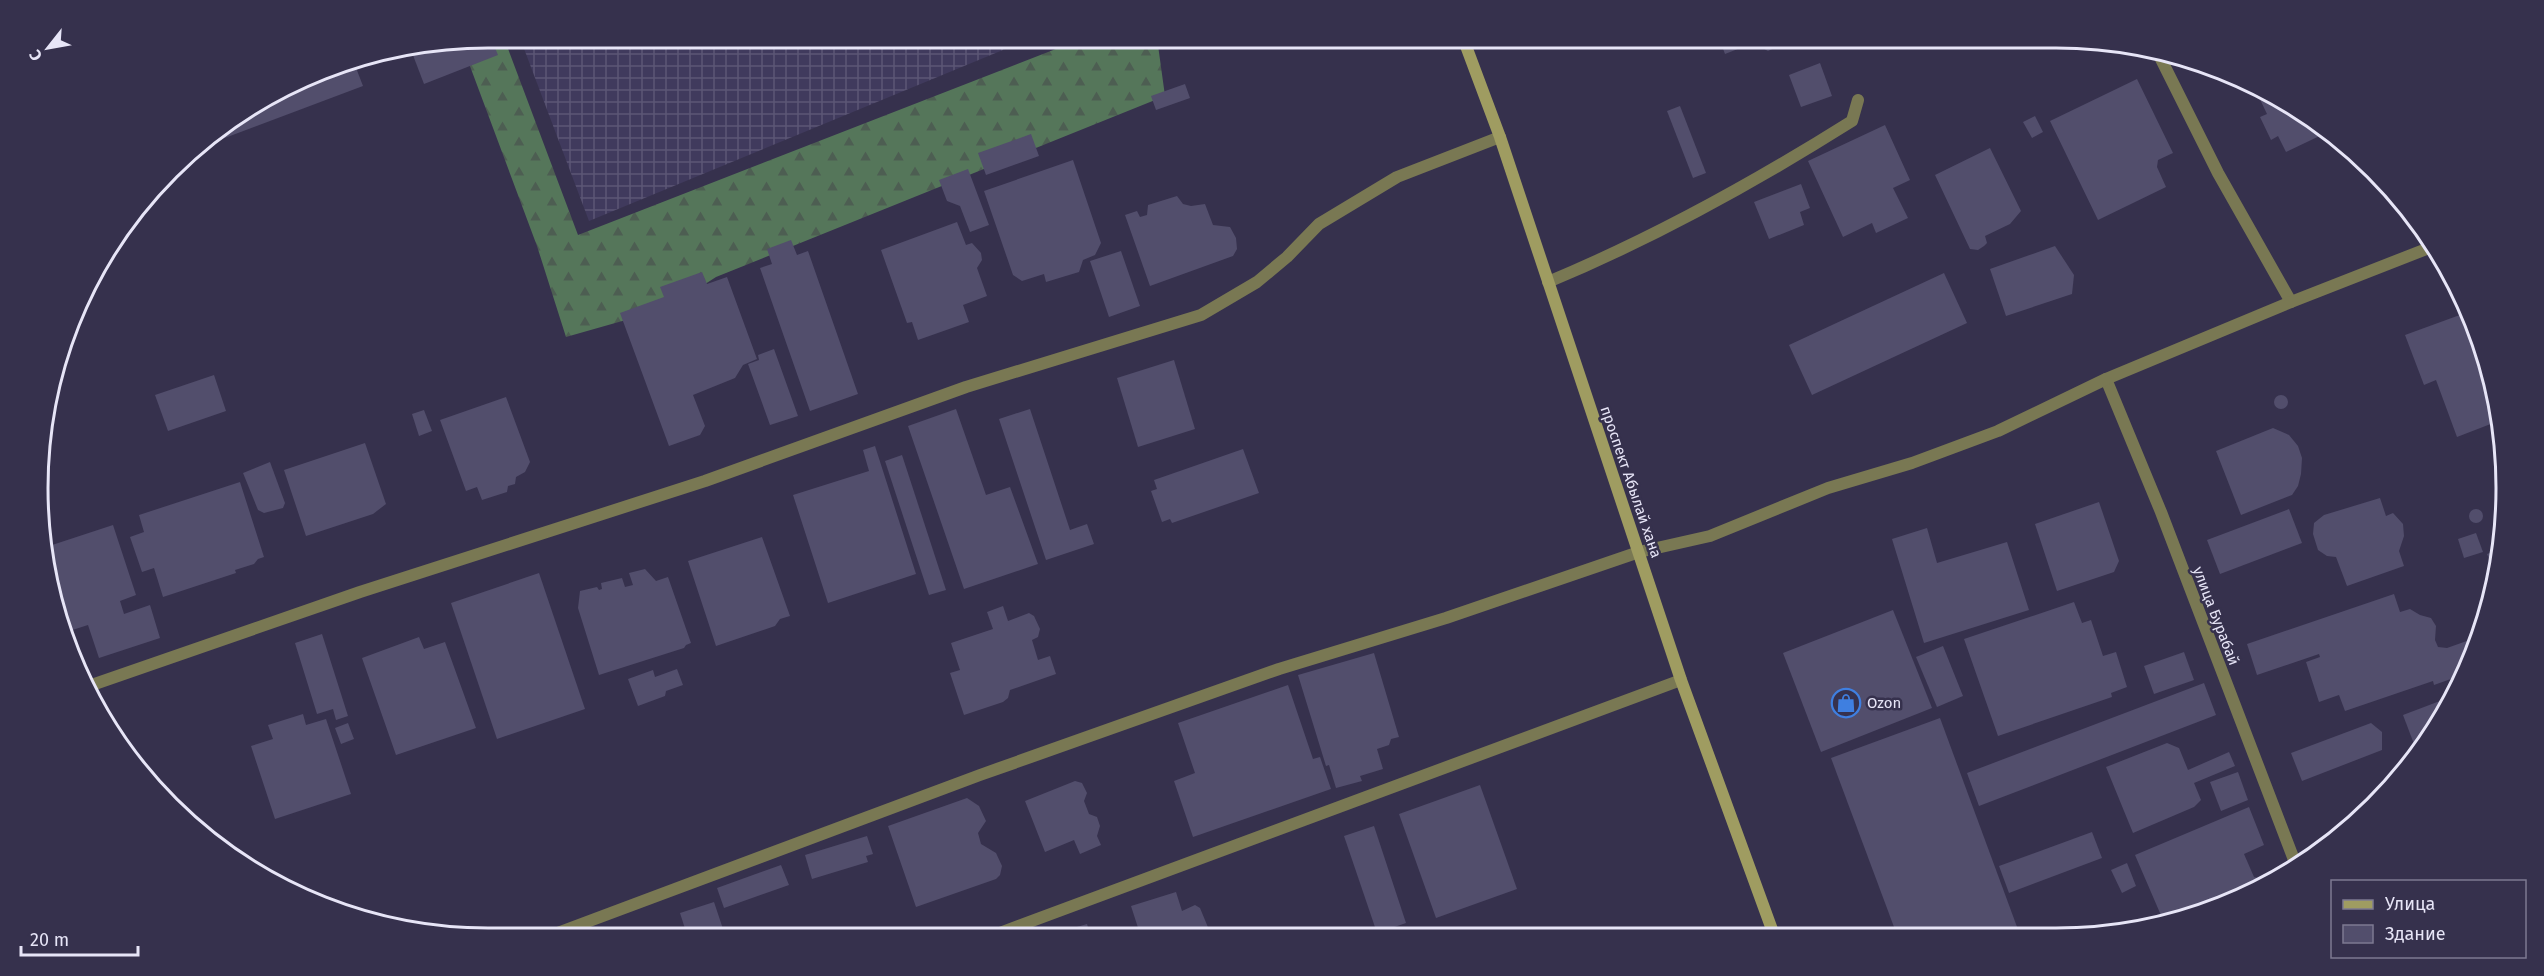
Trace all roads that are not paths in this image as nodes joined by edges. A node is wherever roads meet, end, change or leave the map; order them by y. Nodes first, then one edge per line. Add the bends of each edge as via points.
1 (1467, 48) edge
2 (2162, 61) edge
3 (1858, 100) dead end
4 (1500, 137) junction
5 (2425, 249) edge
6 (1548, 282) junction
7 (2291, 302) junction
8 (2106, 379) junction
9 (1639, 552) junction
10 (1681, 680) junction
11 (94, 684) edge
12 (2293, 858) edge
13 (571, 928) edge
14 (1013, 928) edge
15 (1771, 928) edge

1 - 4 main road, проспект Абылай хана
2 - 7 street via 2218,173
3 - 6 street via 1852,121 1772,169 1673,224
4 - 6 main road, проспект Абылай хана
4 - 11 street via 1397,177 1319,224 1257,282 1201,315 966,387 705,482 360,592
5 - 7 street
6 - 9 main road, проспект Абылай хана
7 - 8 street
8 - 9 street via 1998,431 1912,463 1828,488 1710,536
8 - 12 street, улица Бурабай
9 - 10 main road, проспект Абылай хана
9 - 13 street via 1246,681 980,775
10 - 14 street
10 - 15 main road, проспект Абылай хана

